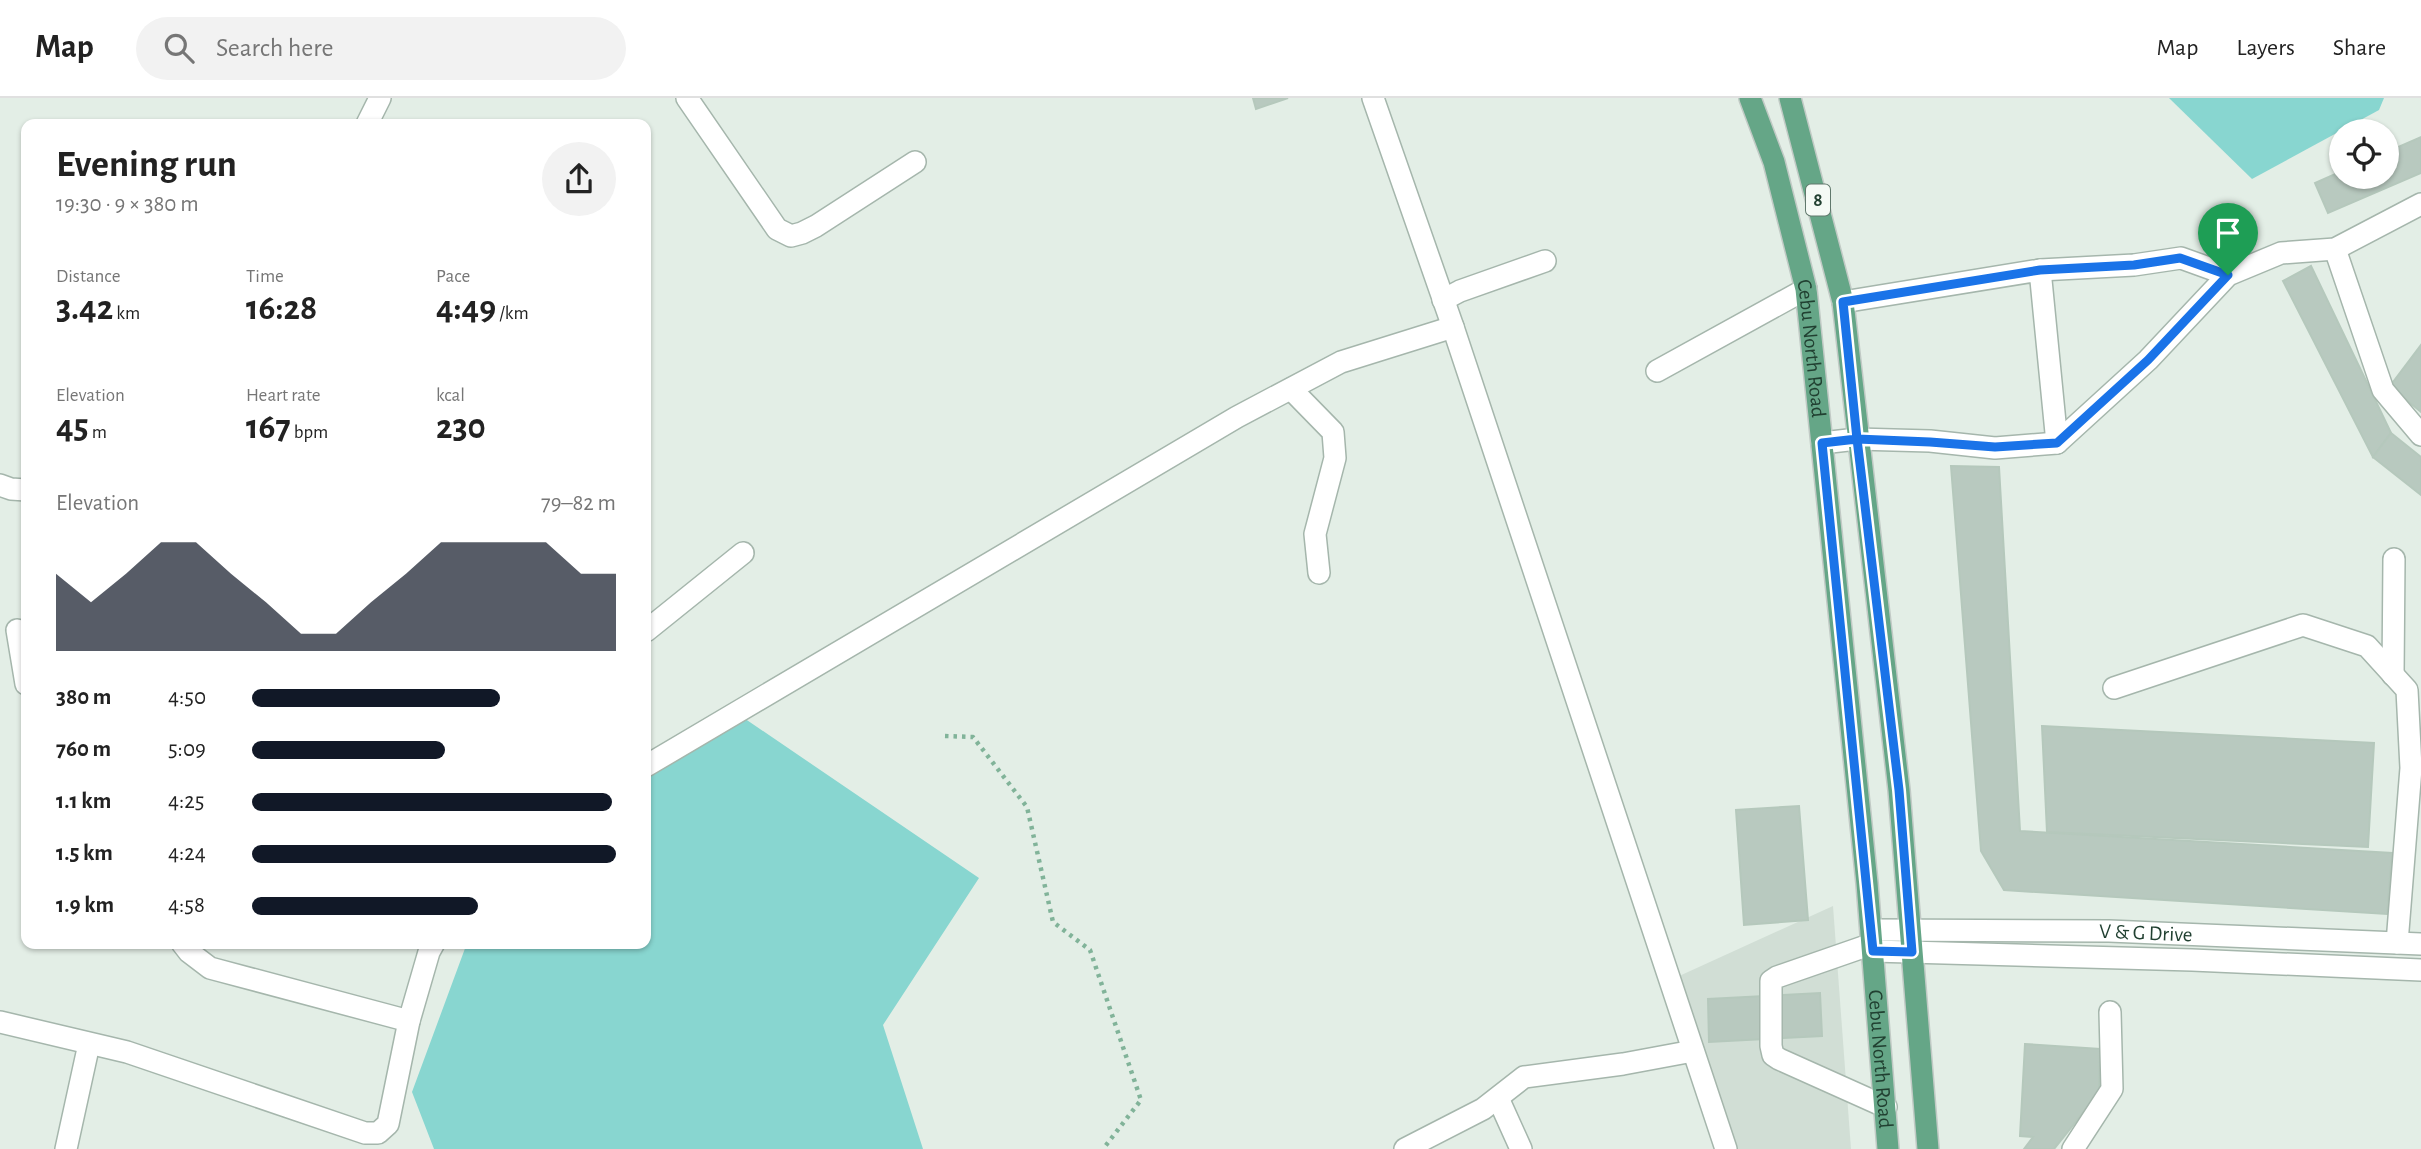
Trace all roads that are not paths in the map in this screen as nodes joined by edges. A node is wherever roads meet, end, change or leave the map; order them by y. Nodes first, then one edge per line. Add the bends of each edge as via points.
1 (380, 98) edge
2 (687, 98) edge
3 (1373, 98) edge
4 (1750, 98) edge
5 (1790, 98) edge
6 (370, 119) edge
7 (915, 162) dead end
8 (2421, 204) edge
9 (2335, 249) junction
10 (1545, 261) dead end
11 (2040, 270) junction
12 (2228, 275) junction
13 (1806, 289) junction
14 (1443, 300) junction
15 (1843, 302) junction
16 (1453, 327) junction
17 (1657, 371) dead end
18 (1290, 388) junction
19 (2421, 435) edge
20 (1857, 439) junction
21 (1822, 443) junction
22 (2057, 443) junction
23 (0, 485) edge
24 (21, 490) edge
25 (743, 553) dead end
26 (2394, 559) dead end
27 (1319, 573) dead end
28 (651, 627) edge
29 (14, 631) edge
30 (21, 662) edge
31 (2393, 675) junction
32 (2114, 688) dead end
33 (651, 763) edge
34 (1911, 930) junction
35 (1872, 942) junction
36 (2397, 943) junction
37 (2421, 944) edge
38 (187, 949) edge
39 (431, 949) edge
40 (1912, 952) junction
41 (2421, 970) edge
42 (2110, 1012) dead end
43 (410, 1021) junction
44 (0, 1022) edge
45 (89, 1044) junction
46 (1693, 1051) junction
47 (1498, 1098) junction
48 (1886, 1107) junction
49 (65, 1149) edge
50 (1405, 1149) edge
51 (1521, 1149) edge
52 (1726, 1149) edge
53 (1888, 1149) edge
54 (1928, 1149) edge
55 (2073, 1149) edge

1 - 6 street
2 - 7 street via 777,229 790,236 816,226
3 - 14 street
4 - 13 main road, Cebu North Road / 8 via 1774,162
5 - 15 main road, Cebu North Road / 8
8 - 9 street
9 - 12 street via 2281,253
9 - 19 street via 2383,390
10 - 14 street
11 - 12 street via 2180,258
11 - 15 street
11 - 22 street
12 - 22 street via 2148,360
13 - 17 street
13 - 21 main road, Cebu North Road / 8
14 - 16 street
15 - 20 main road, Cebu North Road / 8
16 - 18 street via 1341,362
16 - 46 street
18 - 27 street via 1333,432 1335,458 1315,534
18 - 33 street
20 - 21 street
20 - 22 street via 1995,447
20 - 34 main road, Cebu North Road / 8
21 - 35 main road, Cebu North Road / 8
23 - 24 street
25 - 28 street
26 - 31 street
29 - 30 street
31 - 32 street via 2367,646 2303,625
31 - 36 street via 2407,690 2411,768
34 - 35 street, V & G Drive
34 - 36 street, V & G Drive via 2109,931
34 - 40 main road, Cebu North Road / 8
35 - 40 street, V & G Drive
35 - 48 main road, Cebu North Road / 8
35 - 48 street via 1771,981 1771,1046 1779,1059
36 - 37 street, V & G Drive
38 - 43 street via 210,968
39 - 43 street
40 - 41 street, V & G Drive
40 - 54 main road, Cebu North Road / 8
42 - 55 street via 2112,1089
43 - 45 street via 388,1124 378,1133 365,1133 127,1052
44 - 45 street
45 - 49 street
46 - 47 street via 1524,1077
46 - 52 street
47 - 50 street
47 - 51 street
48 - 53 main road, Cebu North Road / 8

